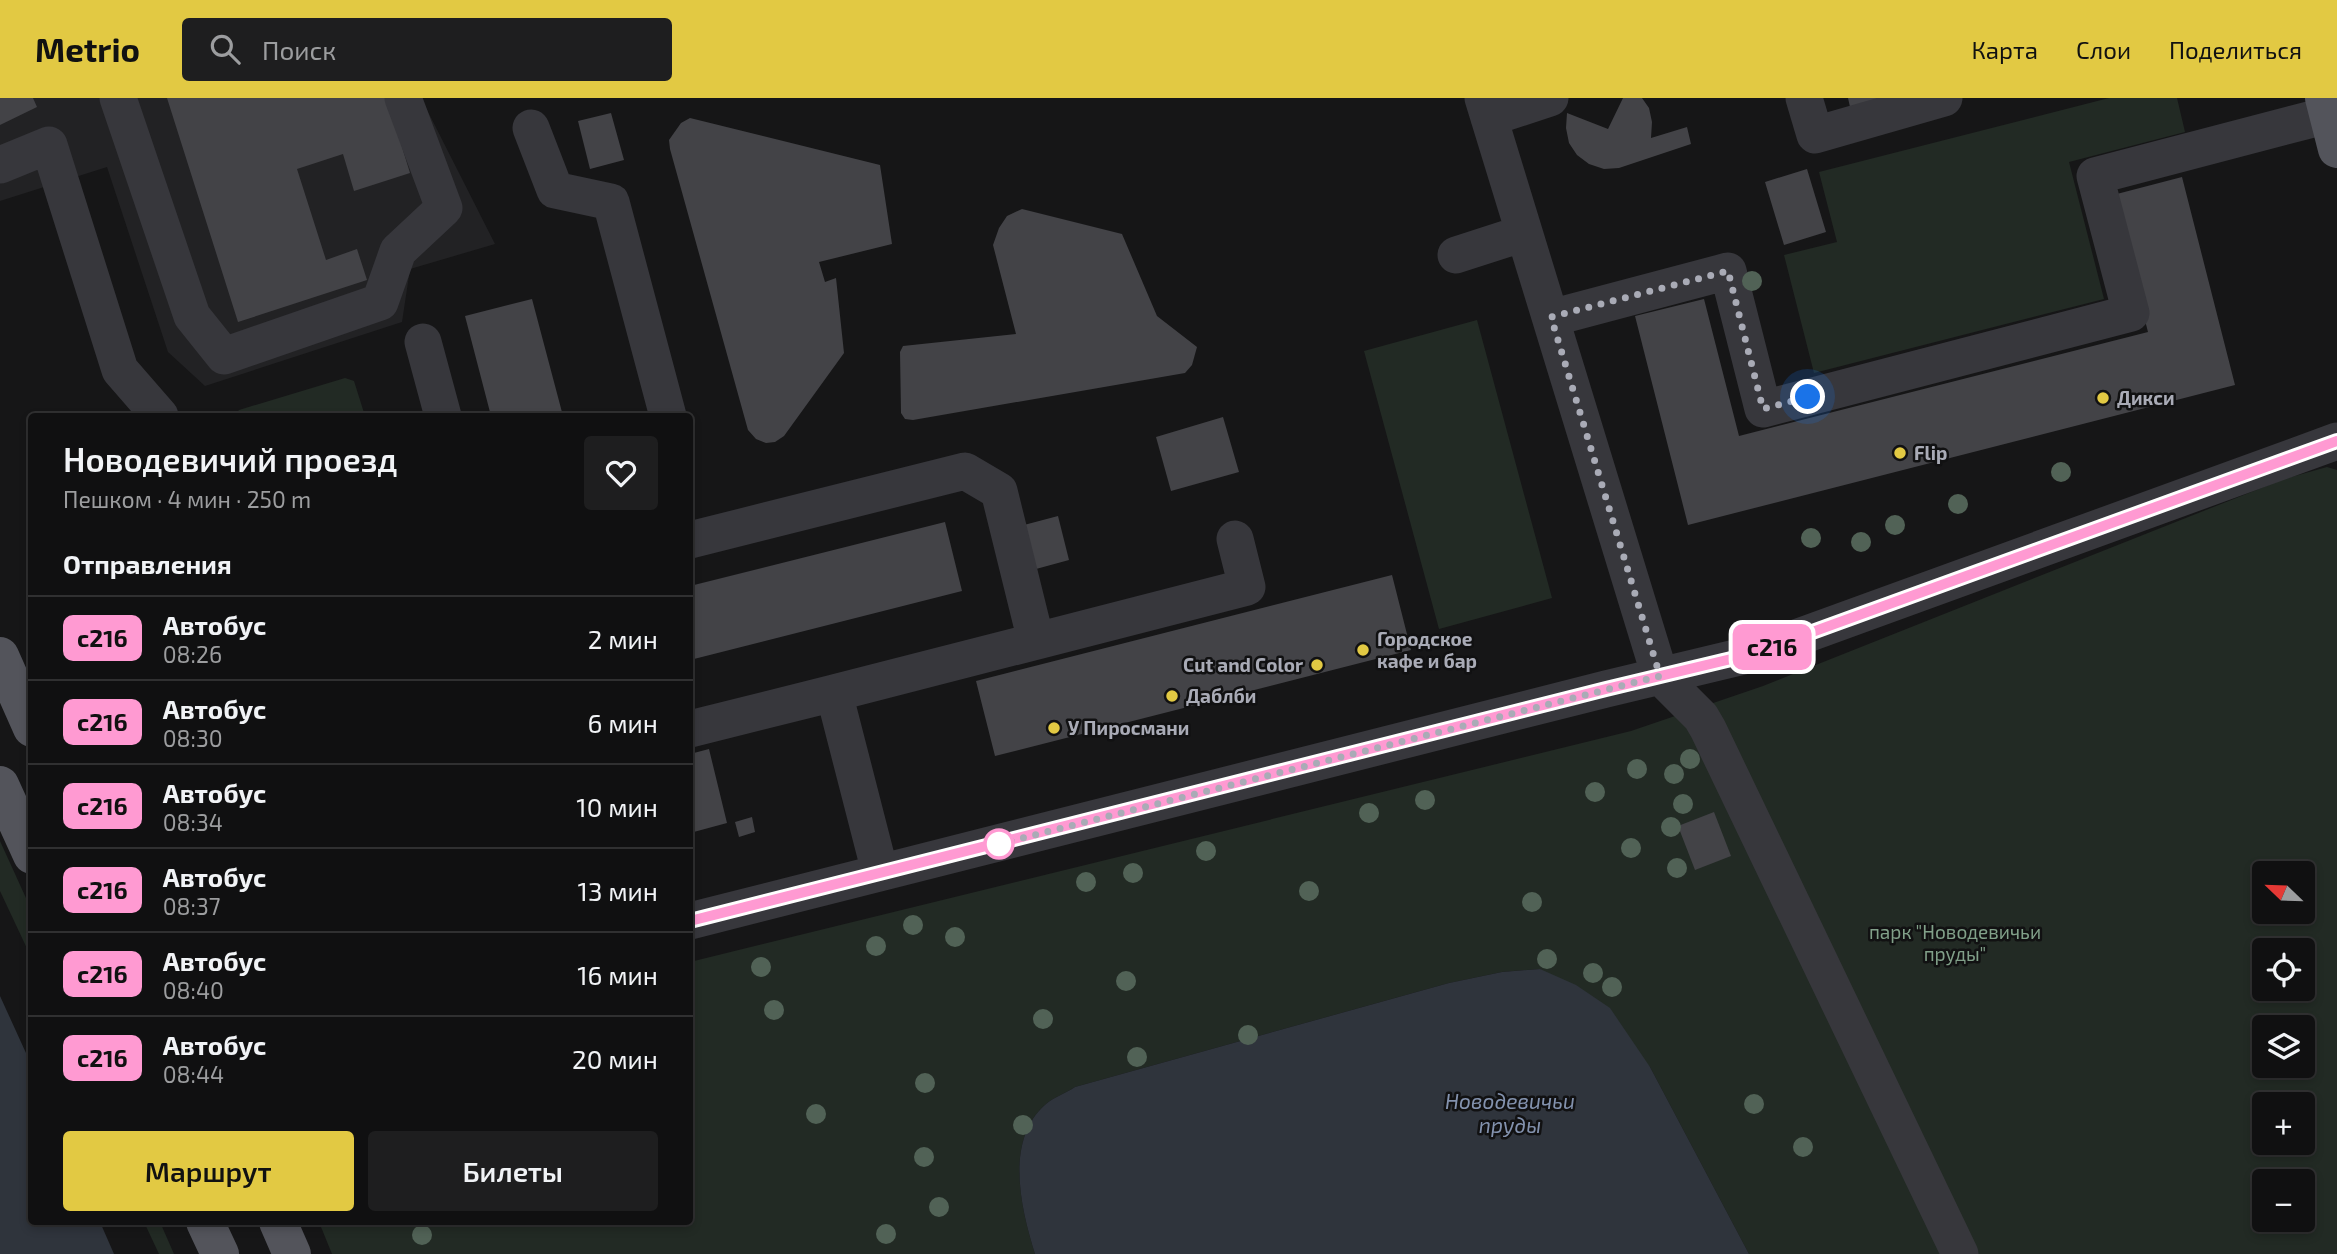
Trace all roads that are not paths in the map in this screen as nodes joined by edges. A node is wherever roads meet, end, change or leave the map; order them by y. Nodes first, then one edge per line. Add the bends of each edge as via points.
1 (118, 98) edge
2 (402, 98) edge
3 (1550, 98) edge
4 (1804, 98) edge
5 (1944, 98) edge
6 (1486, 108) edge
7 (2330, 121) edge
8 (531, 128) dead end
9 (0, 165) edge
10 (1524, 233) junction
11 (1456, 255) dead end
12 (1551, 317) junction
13 (424, 342) dead end
14 (157, 413) edge
15 (442, 413) edge
16 (667, 413) edge
17 (2337, 441) edge
18 (693, 539) edge
19 (1235, 539) dead end
20 (1036, 641) junction
21 (0, 656) edge
22 (1660, 676) junction
23 (834, 692) junction
24 (28, 719) edge
25 (693, 728) edge
26 (0, 785) edge
27 (28, 846) edge
28 (880, 872) junction
29 (693, 920) edge
30 (206, 1225) edge
31 (279, 1225) edge
32 (219, 1254) edge
33 (292, 1254) edge
34 (1960, 1254) edge

1 - 2 street via 192,316 224,356 380,303 398,251 444,208
3 - 6 street
4 - 5 street via 1815,135
6 - 10 street
7 - 12 street via 2095,176 2131,313 1763,409 1728,271
8 - 16 street via 555,190 611,202
9 - 14 street via 49,145 120,370
10 - 11 street
10 - 12 street
12 - 22 street
13 - 15 street
17 - 22 street via 1752,654
18 - 20 street via 965,471 999,491
19 - 20 street via 1247,587
20 - 23 street
21 - 24 main road
22 - 28 street
22 - 34 street via 1708,729
23 - 25 street
23 - 28 street
26 - 27 main road
28 - 29 street
30 - 32 main road
31 - 33 main road

